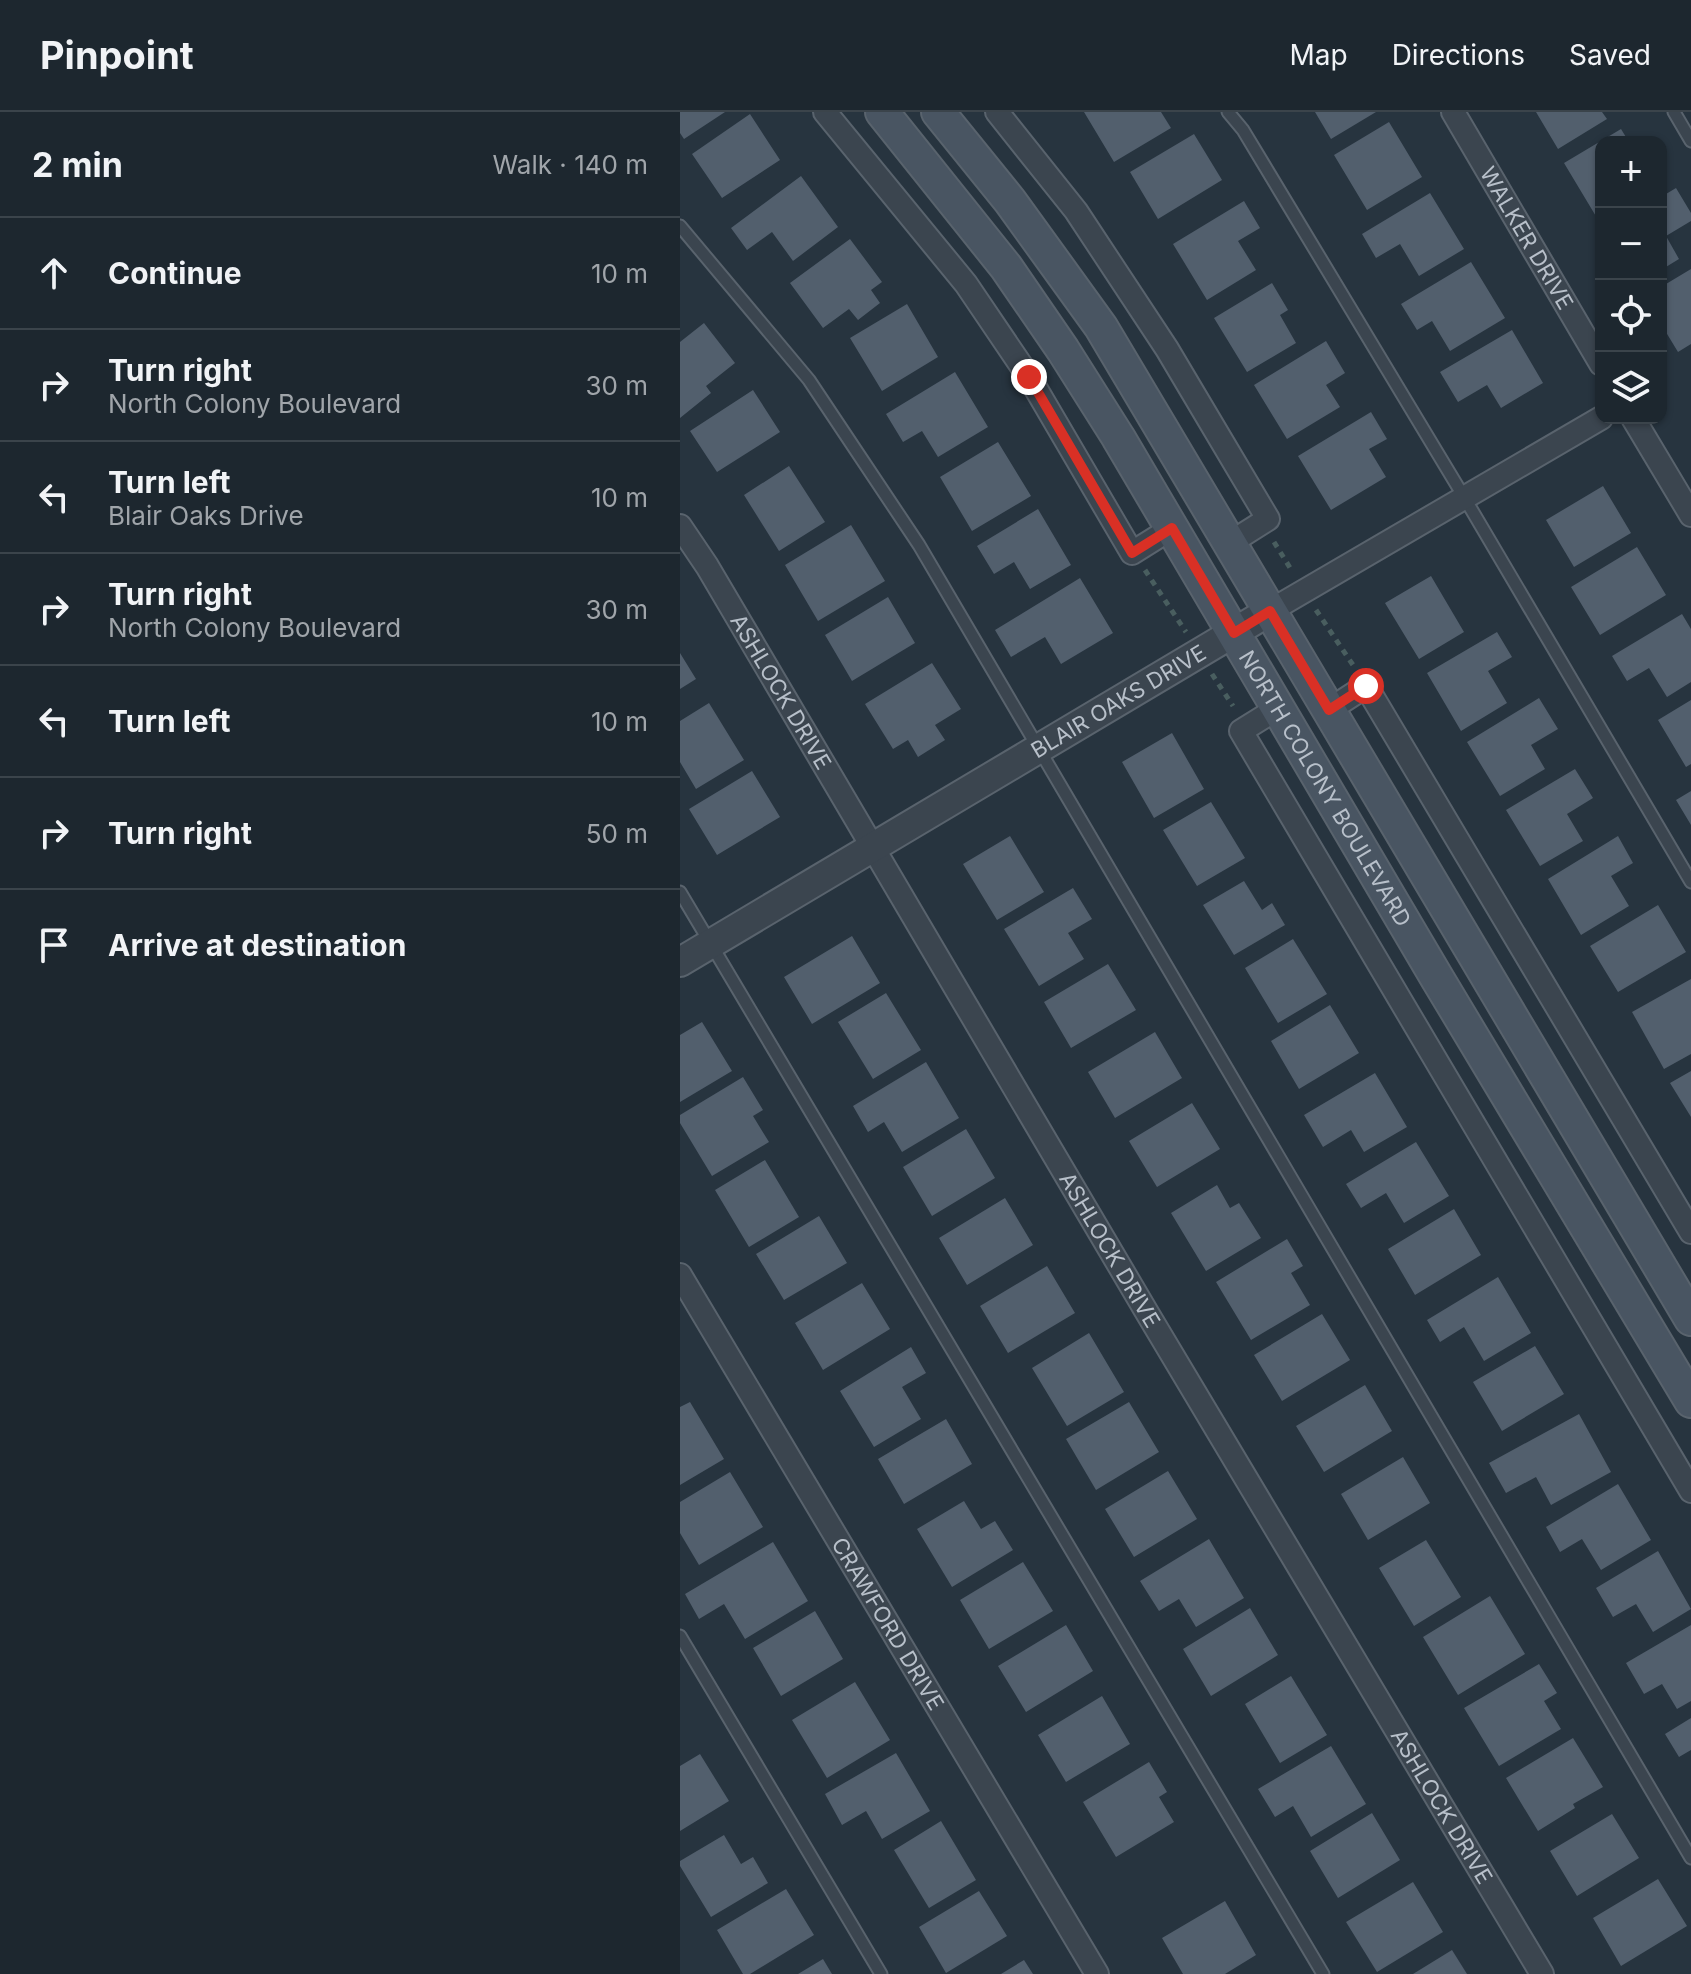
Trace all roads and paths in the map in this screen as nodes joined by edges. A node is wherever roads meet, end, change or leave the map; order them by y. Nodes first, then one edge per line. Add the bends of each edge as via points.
1 (825, 112) edge
2 (882, 112) edge
3 (938, 112) edge
4 (997, 112) edge
5 (1228, 112) edge
6 (1453, 112) edge
7 (1674, 112) edge
8 (1691, 141) edge
9 (680, 226) edge
10 (1595, 354) edge
11 (1595, 421) edge
12 (1637, 424) edge
13 (1464, 497) junction
14 (1691, 515) edge
15 (680, 526) edge
16 (1172, 528) junction
17 (1230, 543) junction
18 (1270, 611) junction
19 (1234, 633) junction
20 (1278, 708) junction
21 (1329, 710) junction
22 (1038, 749) junction
23 (873, 847) junction
24 (1691, 882) edge
25 (680, 892) edge
26 (710, 944) junction
27 (680, 962) edge
28 (1691, 1232) edge
29 (680, 1275) edge
30 (1691, 1319) edge
31 (1691, 1401) edge
32 (1691, 1491) edge
33 (680, 1636) edge
34 (1691, 1858) edge
35 (881, 1974) edge
36 (1097, 1974) edge
37 (1323, 1974) edge
38 (1542, 1974) edge

1 - 16 street via 966,284 1029,377 1132,553
2 - 16 main road, NORTH COLONY BOULEVARD via 1006,267
3 - 17 main road, NORTH COLONY BOULEVARD via 1101,327
4 - 17 street via 1084,223 1268,519
5 - 13 lane
6 - 10 street, WALKER DRIVE
7 - 8 lane
9 - 22 lane via 809,380 849,437
11 - 13 street, BLAIR OAKS DRIVE
12 - 14 street
13 - 18 street, BLAIR OAKS DRIVE
13 - 24 lane
15 - 23 street, ASHLOCK DRIVE
16 - 19 main road, NORTH COLONY BOULEVARD
17 - 18 main road, NORTH COLONY BOULEVARD
18 - 19 street, BLAIR OAKS DRIVE
18 - 21 main road, NORTH COLONY BOULEVARD
19 - 20 main road, NORTH COLONY BOULEVARD
19 - 22 street, BLAIR OAKS DRIVE
20 - 31 main road, NORTH COLONY BOULEVARD
20 - 32 street via 1241,731
21 - 28 street via 1366,686
21 - 30 main road, NORTH COLONY BOULEVARD
22 - 23 street, BLAIR OAKS DRIVE
22 - 34 lane
23 - 26 street, BLAIR OAKS DRIVE
23 - 38 street, ASHLOCK DRIVE
25 - 26 lane
26 - 27 street, BLAIR OAKS DRIVE
26 - 37 lane
29 - 36 street, CRAWFORD DRIVE
33 - 35 lane

